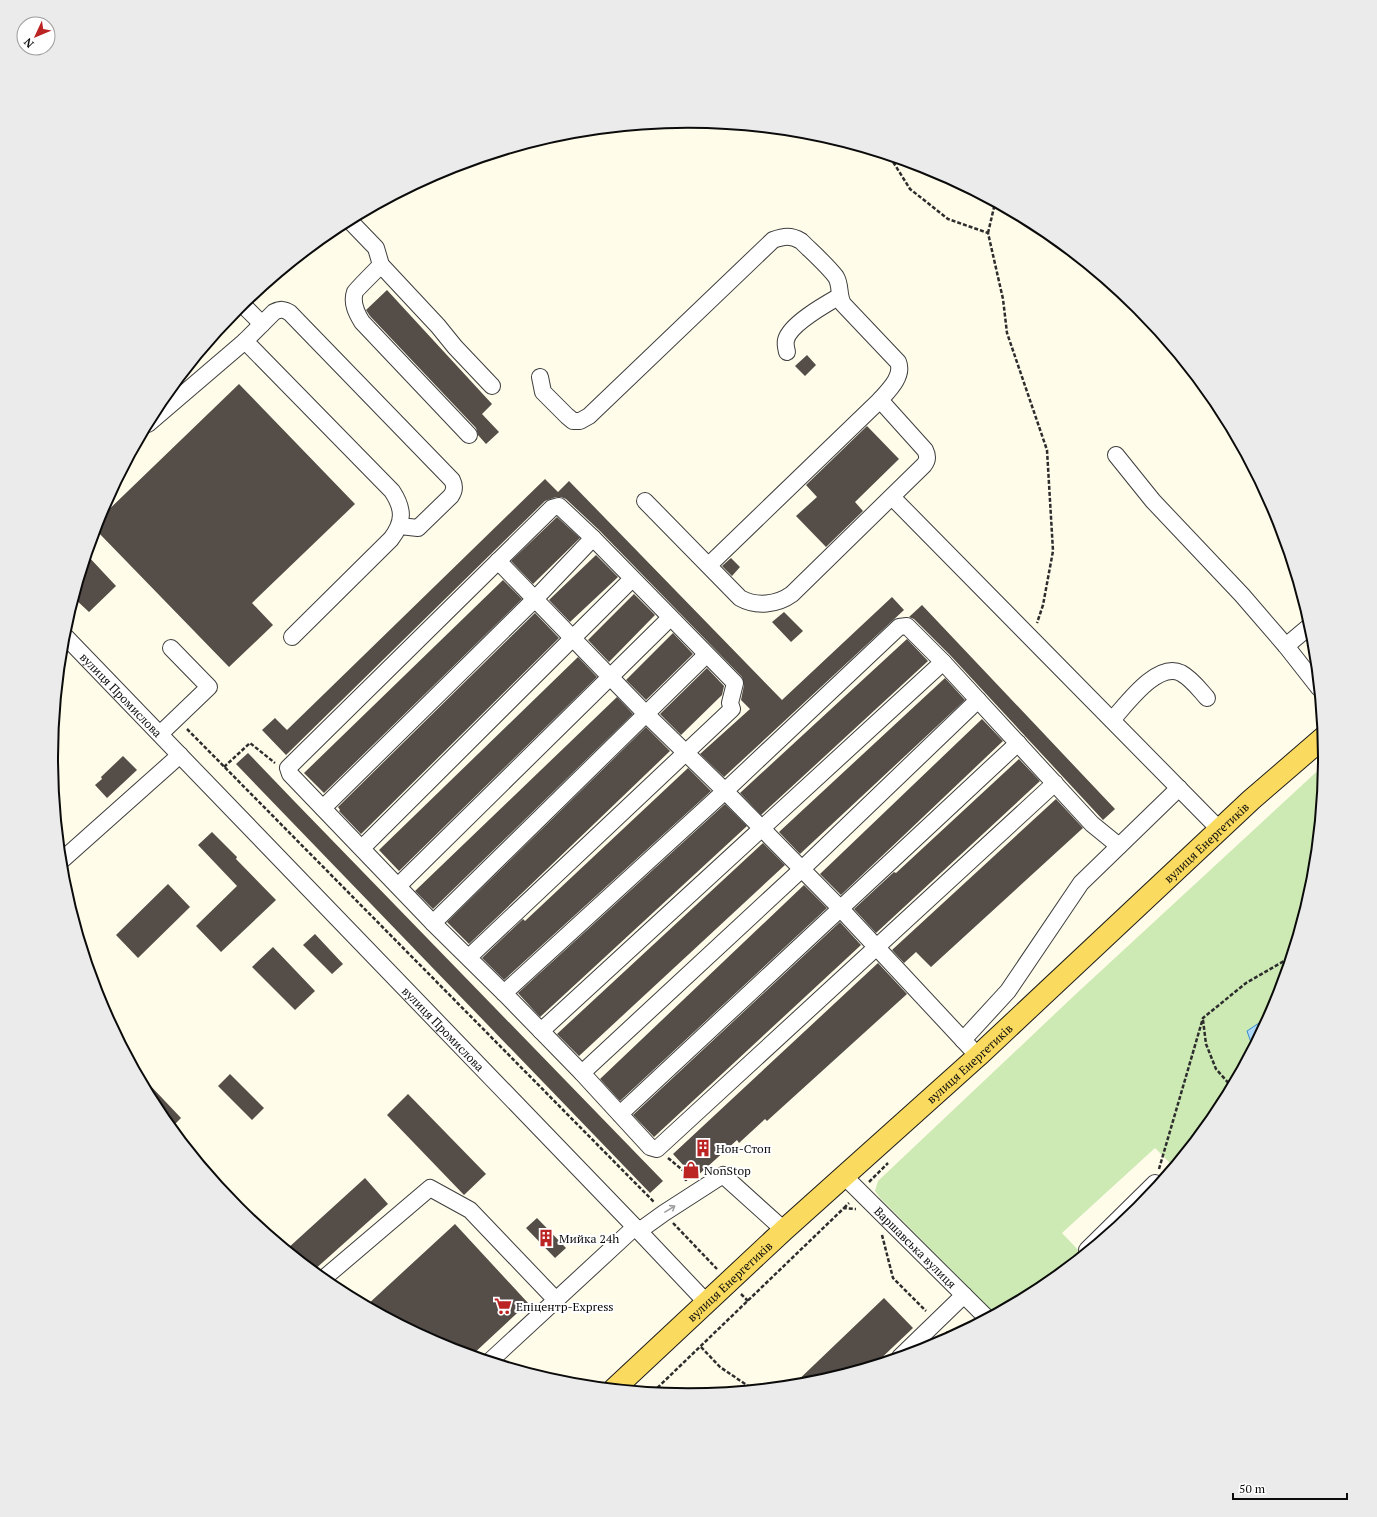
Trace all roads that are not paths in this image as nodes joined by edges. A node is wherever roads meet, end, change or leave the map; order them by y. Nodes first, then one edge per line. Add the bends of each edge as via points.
1 (353, 224) edge
2 (381, 265) junction
3 (840, 296) junction
4 (247, 309) edge
5 (262, 324) junction
6 (245, 341) junction
7 (787, 352) dead end
8 (540, 377) dead end
9 (492, 386) dead end
10 (880, 400) junction
11 (161, 413) edge
12 (469, 435) dead end
13 (1116, 455) dead end
14 (892, 497) junction
15 (645, 501) dead end
16 (400, 526) junction
17 (593, 538) junction
18 (498, 561) junction
19 (709, 565) junction
20 (632, 579) junction
21 (535, 599) junction
22 (670, 618) junction
23 (1306, 629) edge
24 (292, 637) dead end
25 (572, 637) junction
26 (69, 640) edge
27 (1286, 646) junction
28 (171, 648) dead end
29 (706, 655) junction
30 (943, 662) junction
31 (610, 677) junction
32 (1315, 682) edge
33 (1207, 698) dead end
34 (978, 700) junction
35 (646, 714) junction
36 (1112, 720) junction
37 (160, 734) junction
38 (1319, 742) edge
39 (1018, 743) junction
40 (686, 753) junction
41 (180, 755) junction
42 (1056, 783) junction
43 (1179, 788) junction
44 (725, 791) junction
45 (324, 808) junction
46 (762, 829) junction
47 (1220, 830) junction
48 (1119, 846) junction
49 (362, 848) junction
50 (66, 857) edge
51 (802, 869) junction
52 (398, 886) junction
53 (840, 908) junction
54 (433, 923) junction
55 (876, 947) junction
56 (468, 957) junction
57 (504, 993) junction
58 (541, 1031) junction
59 (963, 1040) junction
60 (978, 1056) junction
61 (582, 1073) junction
62 (620, 1114) junction
63 (844, 1176) junction
64 (637, 1229) junction
65 (784, 1230) junction
66 (327, 1275) edge
67 (964, 1295) junction
68 (556, 1300) junction
69 (706, 1302) junction
70 (984, 1315) edge
71 (908, 1350) edge
72 (493, 1358) edge
73 (618, 1385) edge

1 - 2 street via 376,248
2 - 9 street
2 - 12 street via 355,292 355,312
3 - 7 street via 806,316 789,334 785,342
3 - 8 street via 836,277 801,241 784,236 773,240 589,416 580,421 567,416 543,392
3 - 10 street via 847,309 899,365 897,378
4 - 5 street
5 - 6 street
5 - 16 street via 280,309 290,313 452,480 455,485 451,496 418,528
6 - 11 street
6 - 16 street via 392,491 401,510
10 - 14 street via 927,455 924,466
10 - 19 street
13 - 27 street via 1153,501 1242,595
14 - 19 street via 792,594 782,600 762,604 745,601
14 - 36 street
15 - 19 street
16 - 24 street via 391,539
17 - 18 street via 562,508 556,506
17 - 20 street
17 - 21 street
18 - 21 street
18 - 45 street via 290,765 288,772
20 - 22 street
20 - 25 street
21 - 25 street
21 - 45 street
22 - 29 street
22 - 31 street
23 - 27 street
25 - 31 street
25 - 49 street
26 - 37 street, вулиця Промислова
27 - 32 street
28 - 37 street via 209,687
29 - 35 street
29 - 40 street via 735,683 730,703 732,709
30 - 34 street
30 - 44 street via 907,626 899,626
30 - 46 street
31 - 35 street
31 - 52 street
33 - 36 street via 1186,676 1172,670 1164,671 1146,683
34 - 39 street
34 - 51 street
35 - 40 street
35 - 54 street
36 - 43 street
37 - 41 street, вулиця Промислова
38 - 47 main road, вулиця Енергетиків
39 - 42 street
39 - 53 street
40 - 44 street
40 - 56 street
41 - 50 street
41 - 64 street, вулиця Промислова
42 - 48 street via 1092,824
42 - 55 street
43 - 47 street
43 - 48 street
44 - 46 street
44 - 57 street
45 - 49 street
46 - 51 street
46 - 58 street
47 - 60 main road, вулиця Енергетиків
48 - 59 street via 1081,883 1008,991
49 - 52 street
51 - 53 street
51 - 61 street
52 - 54 street
53 - 55 street
53 - 62 street
54 - 56 street
55 - 59 street
55 - 62 street via 660,1147 653,1148
56 - 57 street
57 - 58 street
58 - 61 street
59 - 60 street
60 - 63 main road, вулиця Енергетиків
61 - 62 street
63 - 65 main road, вулиця Енергетиків
63 - 67 street, Варшавська вулиця
64 -> 65 street via 724,1175
64 - 68 street
64 - 69 street, вулиця Промислова
65 - 69 main road, вулиця Енергетиків
66 - 68 street via 430,1188 470,1210
67 - 70 street, Варшавська вулиця
67 - 71 street
68 - 72 street
69 - 73 main road, вулиця Енергетиків

